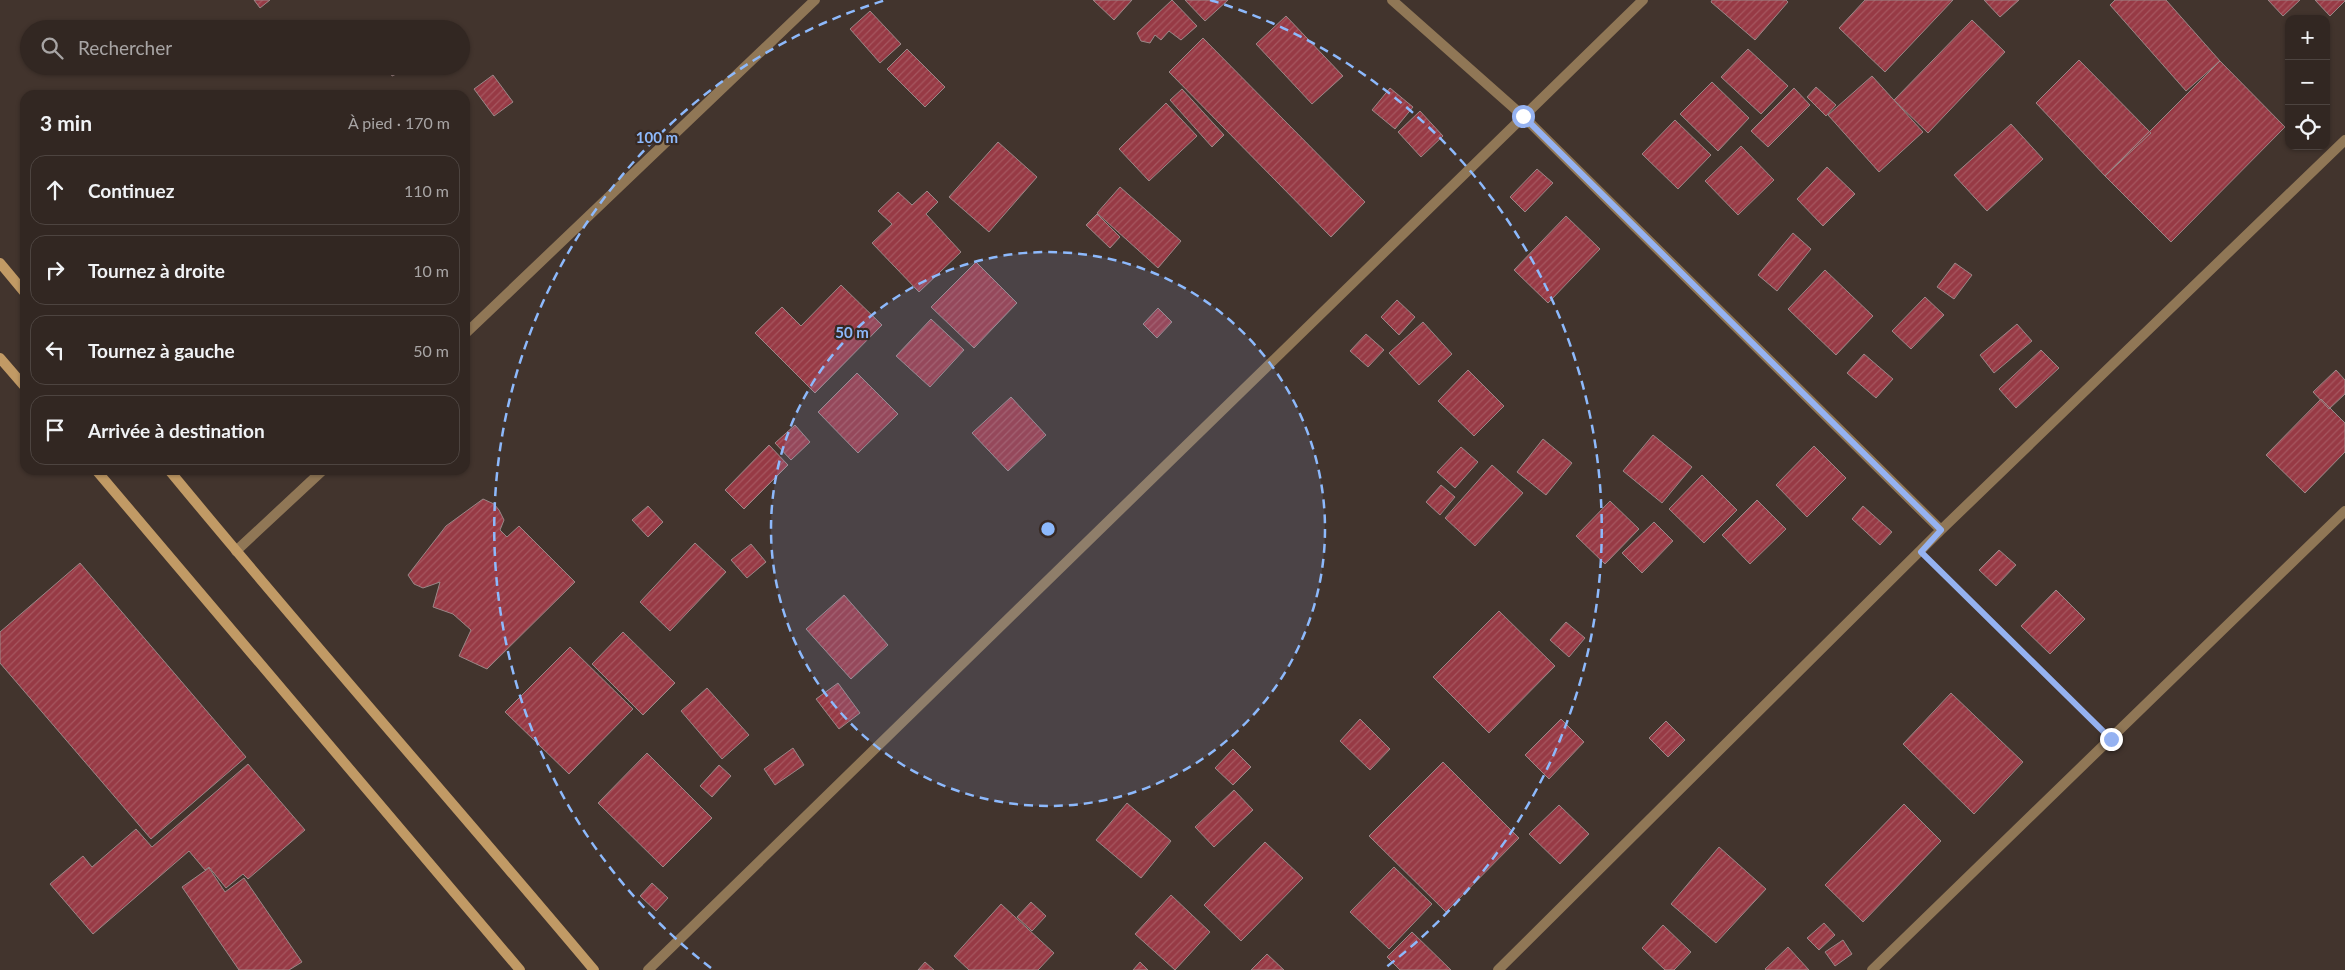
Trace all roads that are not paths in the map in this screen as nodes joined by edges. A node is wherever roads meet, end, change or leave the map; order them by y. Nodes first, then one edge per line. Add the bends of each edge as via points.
1 (815, 0) edge
2 (1392, 0) edge
3 (1643, 0) edge
4 (1523, 116) junction
5 (2345, 140) edge
6 (0, 263) edge
7 (20, 287) edge
8 (470, 329) edge
9 (0, 358) edge
10 (20, 381) edge
11 (100, 475) edge
12 (173, 475) edge
13 (318, 475) edge
14 (2345, 511) edge
15 (1941, 530) junction
16 (236, 551) junction
17 (520, 970) edge
18 (594, 970) edge
19 (648, 970) edge
20 (1498, 970) edge
21 (1872, 970) edge

1 - 8 street
2 - 4 street
3 - 4 street
4 - 15 street
4 - 19 street
5 - 15 street
6 - 7 main road
9 - 10 main road
11 - 17 main road
12 - 16 main road
13 - 16 street
14 - 21 street
15 - 20 street
16 - 18 main road

